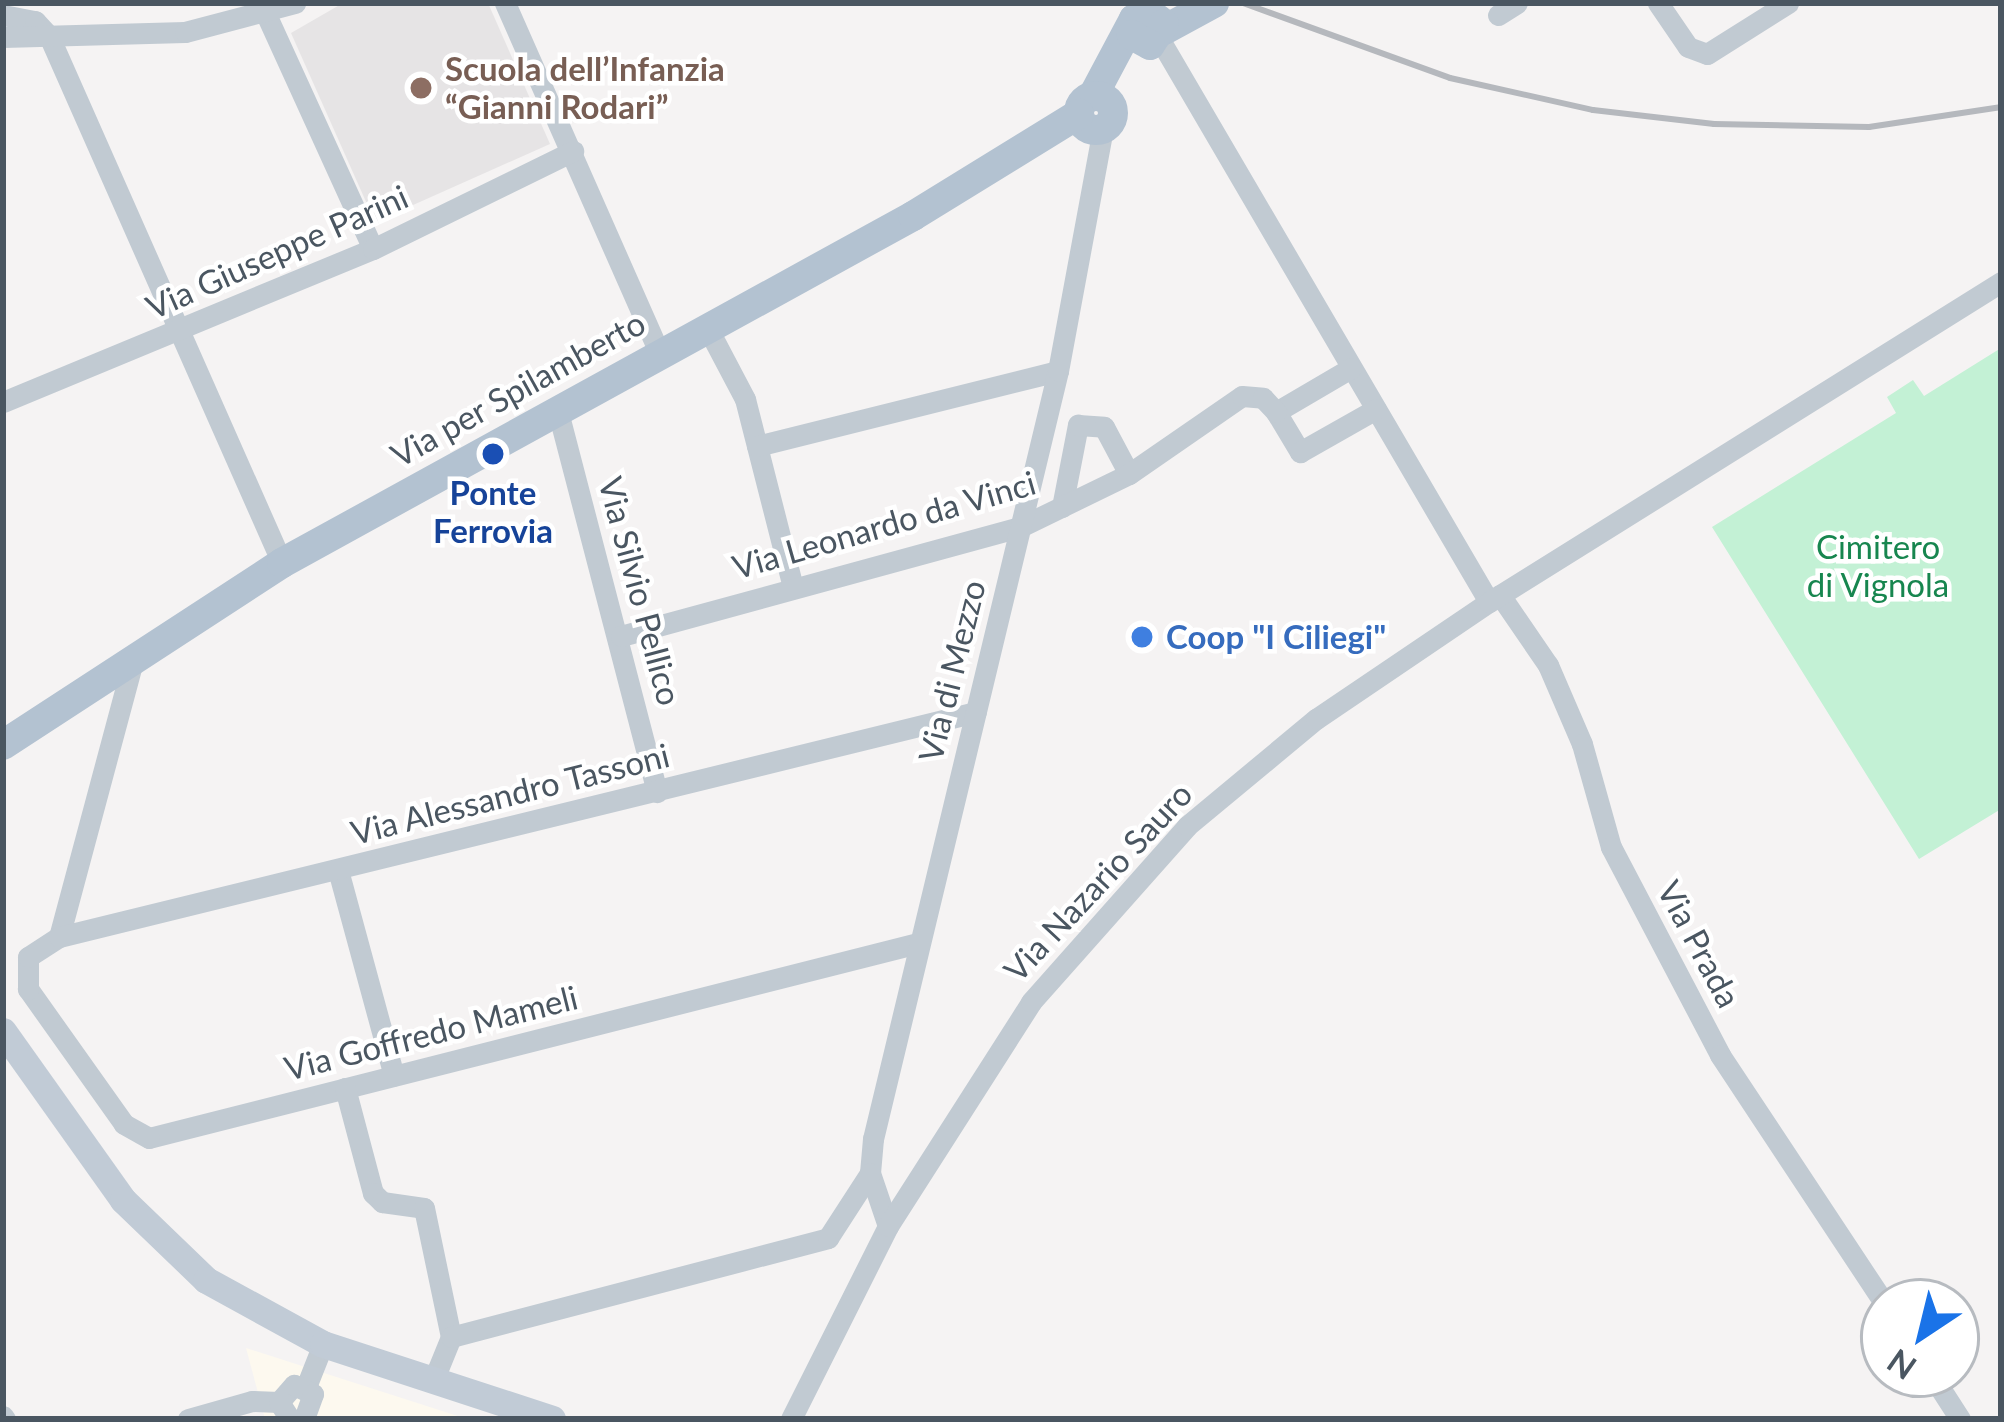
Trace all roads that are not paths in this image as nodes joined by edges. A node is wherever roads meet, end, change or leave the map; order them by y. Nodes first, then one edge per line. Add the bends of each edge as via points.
1 (296, 3) edge
2 (505, 3) edge
3 (1658, 3) edge
4 (1788, 3) edge
5 (1213, 4) edge
6 (265, 12) junction
7 (3, 14) edge
8 (1148, 27) edge
9 (49, 36) junction
10 (3, 37) edge
11 (1096, 111) junction
12 (573, 151) junction
13 (373, 249) junction
14 (2001, 282) edge
15 (706, 325) junction
16 (177, 333) junction
17 (659, 352) junction
18 (1351, 368) junction
19 (1058, 371) junction
20 (3, 402) edge
21 (557, 408) junction
22 (1376, 409) junction
23 (1276, 412) junction
24 (757, 446) junction
25 (1130, 474) junction
26 (1062, 507) junction
27 (1021, 527) junction
28 (282, 563) junction
29 (794, 587) junction
30 (1495, 598) junction
31 (621, 636) junction
32 (135, 654) junction
33 (976, 712) junction
34 (3, 745) edge
35 (657, 792) junction
36 (338, 870) junction
37 (59, 937) junction
38 (918, 944) junction
39 (3, 1031) edge
40 (394, 1076) junction
41 (345, 1088) junction
42 (870, 1173) junction
43 (888, 1226) junction
44 (1867, 1278) edge
45 (451, 1337) junction
46 (323, 1344) junction
47 (433, 1381) junction
48 (811, 1385) junction
49 (306, 1387) junction
50 (284, 1411) edge
51 (188, 1419) edge
52 (304, 1419) edge
53 (552, 1419) edge
54 (790, 1419) edge
55 (814, 1419) edge

1 - 6 street
2 - 12 street
3 - 4 street via 1688,47 1708,54
5 - 8 main road
6 - 9 street via 185,32
6 - 13 street
7 - 9 street via 35,21
8 - 11 main road, Via per Spilamberto
8 - 18 street, Via Prada
9 - 10 street
9 - 16 street
11 - 15 main road, Via per Spilamberto
11 - 19 street, Via di Mezzo
12 - 13 street, Via Giuseppe Parini
12 - 17 street
13 - 16 street, Via Giuseppe Parini
14 - 30 street, Via Nazario Sauro
15 - 17 main road, Via per Spilamberto
15 - 24 street via 745,399
16 - 20 street, Via Giuseppe Parini
16 - 28 street
17 - 21 main road, Via per Spilamberto
18 - 22 street, Via Prada
18 - 23 street
19 - 24 street
19 - 27 street, Via di Mezzo
21 - 28 main road, Via per Spilamberto
21 - 31 street, Via Silvio Pellico
22 - 23 street via 1300,452
22 - 30 street, Via Prada
23 - 25 street, Via Leonardo da Vinci via 1263,398 1243,396
24 - 29 street
25 - 26 street, Via Leonardo da Vinci
25 - 26 street via 1104,427 1078,425
26 - 27 street, Via Leonardo da Vinci
27 - 29 street, Via Leonardo da Vinci
27 - 33 street, Via di Mezzo
28 - 32 main road, Via per Spilamberto
29 - 31 street, Via Leonardo da Vinci
30 - 43 street, Via Nazario Sauro via 1316,719 1186,826 1030,1003
30 - 44 street, Via Prada via 1548,664 1582,744 1610,847 1720,1055
31 - 35 street, Via Silvio Pellico
32 - 34 main road, Via per Spilamberto
32 - 37 street
33 - 35 street, Via Alessandro Tassoni
33 - 38 street, Via di Mezzo
35 - 36 street, Via Alessandro Tassoni
36 - 37 street, Via Alessandro Tassoni
36 - 40 street
37 - 41 street, Via Goffredo Mameli via 28,957 28,988 140,1136
38 - 40 street, Via Goffredo Mameli
38 - 42 street, Via di Mezzo
39 - 46 main road via 147,1228 206,1280
40 - 41 street, Via Goffredo Mameli
41 - 45 street via 373,1193 424,1208
42 - 43 street
42 - 45 street via 829,1238
43 - 48 street, Via Nazario Sauro
45 - 47 street
46 - 47 main road
46 - 49 street
47 - 53 main road
48 - 54 street, Via Nazario Sauro
48 - 55 street
49 - 50 street via 288,1387
49 - 52 street via 315,1405
50 - 51 street

